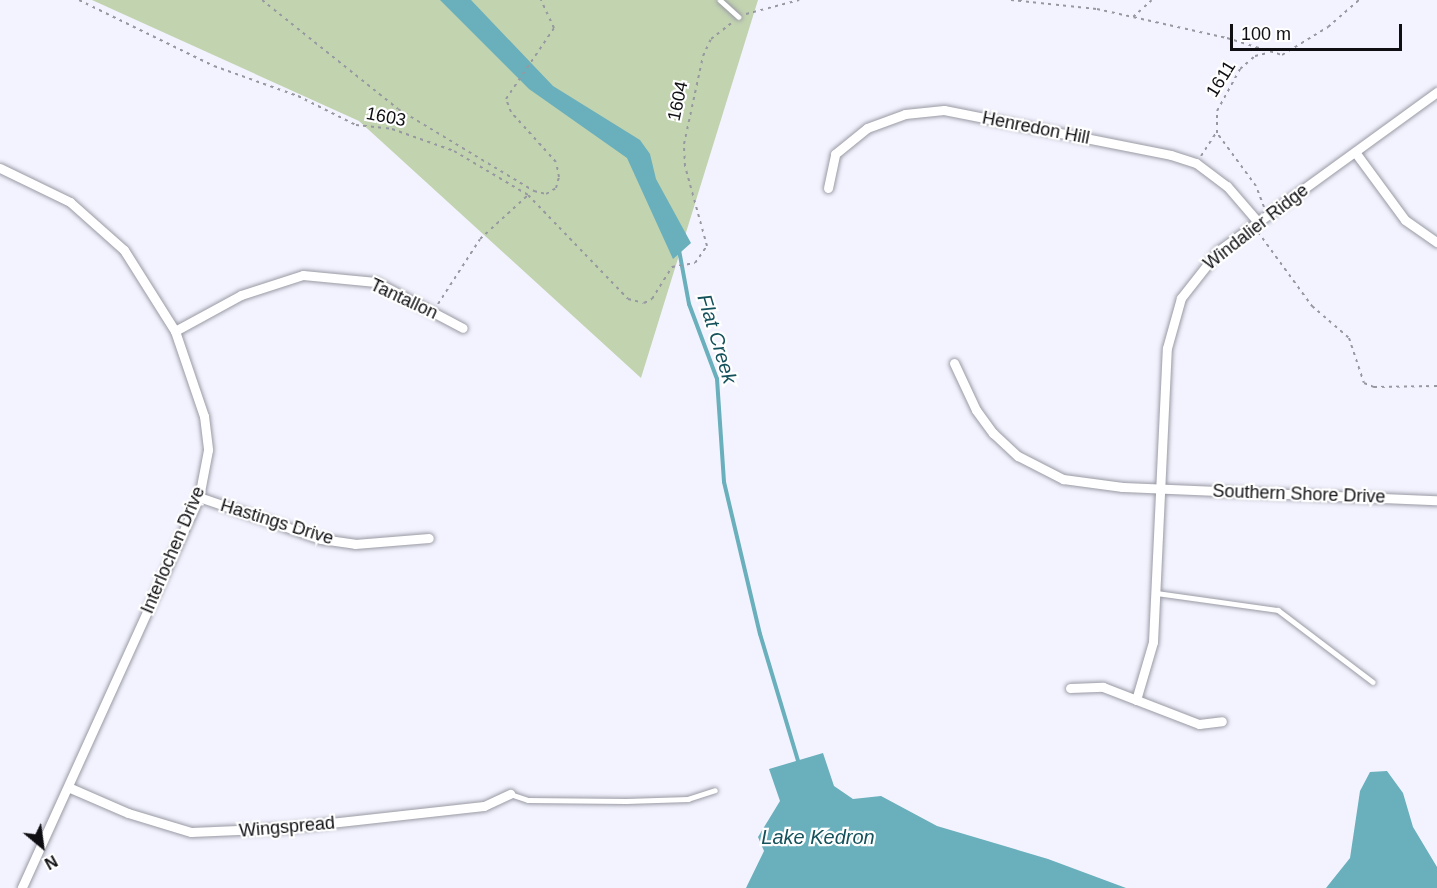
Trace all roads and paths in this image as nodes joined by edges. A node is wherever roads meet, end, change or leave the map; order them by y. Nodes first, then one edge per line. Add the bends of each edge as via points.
1 (79, 0) edge
2 (262, 0) edge
3 (541, 0) edge
4 (720, 0) edge
5 (799, 0) edge
6 (1011, 0) edge
7 (1152, 0) edge
8 (1359, 0) edge
9 (739, 17) junction
10 (1133, 17) junction
11 (1268, 52) junction
12 (1437, 92) edge
13 (1217, 133) junction
14 (1355, 152) junction
15 (1196, 163) junction
16 (0, 168) edge
17 (828, 188) dead end
18 (528, 195) junction
19 (1270, 213) junction
20 (1256, 224) junction
21 (1437, 242) edge
22 (672, 267) joint
23 (434, 312) junction
24 (463, 328) dead end
25 (176, 331) junction
26 (954, 363) dead end
27 (1437, 386) edge
28 (1161, 489) junction
29 (199, 497) junction
30 (1437, 500) edge
31 (429, 538) dead end
32 (1157, 593) junction
33 (1373, 682) dead end
34 (1070, 688) dead end
35 (1136, 700) junction
36 (1222, 721) dead end
37 (68, 787) junction
38 (715, 790) dead end
39 (510, 794) joint
40 (22, 888) edge

1 - 18 path, 1603 via 214,66 298,96 356,125 392,129 454,152
2 - 3 path via 398,109 534,191 546,194 556,188 556,162 511,112 506,99 554,28
4 - 9 lane
5 - 9 path, 1604
6 - 10 path
7 - 10 path
8 - 11 path via 1328,27 1282,55
9 - 22 path, 1604 via 711,39 688,114 685,166 706,246 695,263
10 - 11 path via 1227,38
11 - 13 path, 1611 via 1255,56 1240,69 1217,111
12 - 14 street, Windalier Ridge
13 - 15 path, 1611
13 - 19 path via 1256,186
14 - 19 street, Windalier Ridge
14 - 21 street via 1405,220
15 - 17 street, Henredon Hill via 1171,154 944,110 923,111 885,120 853,137 836,154
15 - 20 street, Henredon Hill via 1227,186
16 - 25 street, Interlochen Drive via 70,202 112,236
18 - 22 path, 1603 via 628,299 644,303 652,299
18 - 23 path via 480,239
19 - 20 street, Windalier Ridge
20 - 27 path via 1312,306 1349,338 1359,377 1374,387
20 - 28 street, Windalier Ridge via 1205,264 1191,281 1174,315 1167,348
23 - 24 street, Tantallon
23 - 25 street, Tantallon via 376,282 303,275 241,295
25 - 29 street, Interlochen Drive via 207,433 207,467
26 - 28 street, Southern Shore Drive via 982,420 1005,446 1034,466 1082,484
28 - 30 street, Southern Shore Drive
28 - 32 street, Windalier Ridge
29 - 31 street, Hastings Drive via 327,540 355,544
29 - 37 street, Interlochen Drive
32 - 33 lane via 1278,610
32 - 35 street, Windalier Ridge via 1150,660
34 - 35 street via 1103,687
35 - 36 street via 1199,724
37 - 39 street, Wingspread via 128,813 191,832 285,828 484,806
37 - 40 street, Interlochen Drive
38 - 39 lane via 688,799 626,801 528,800

